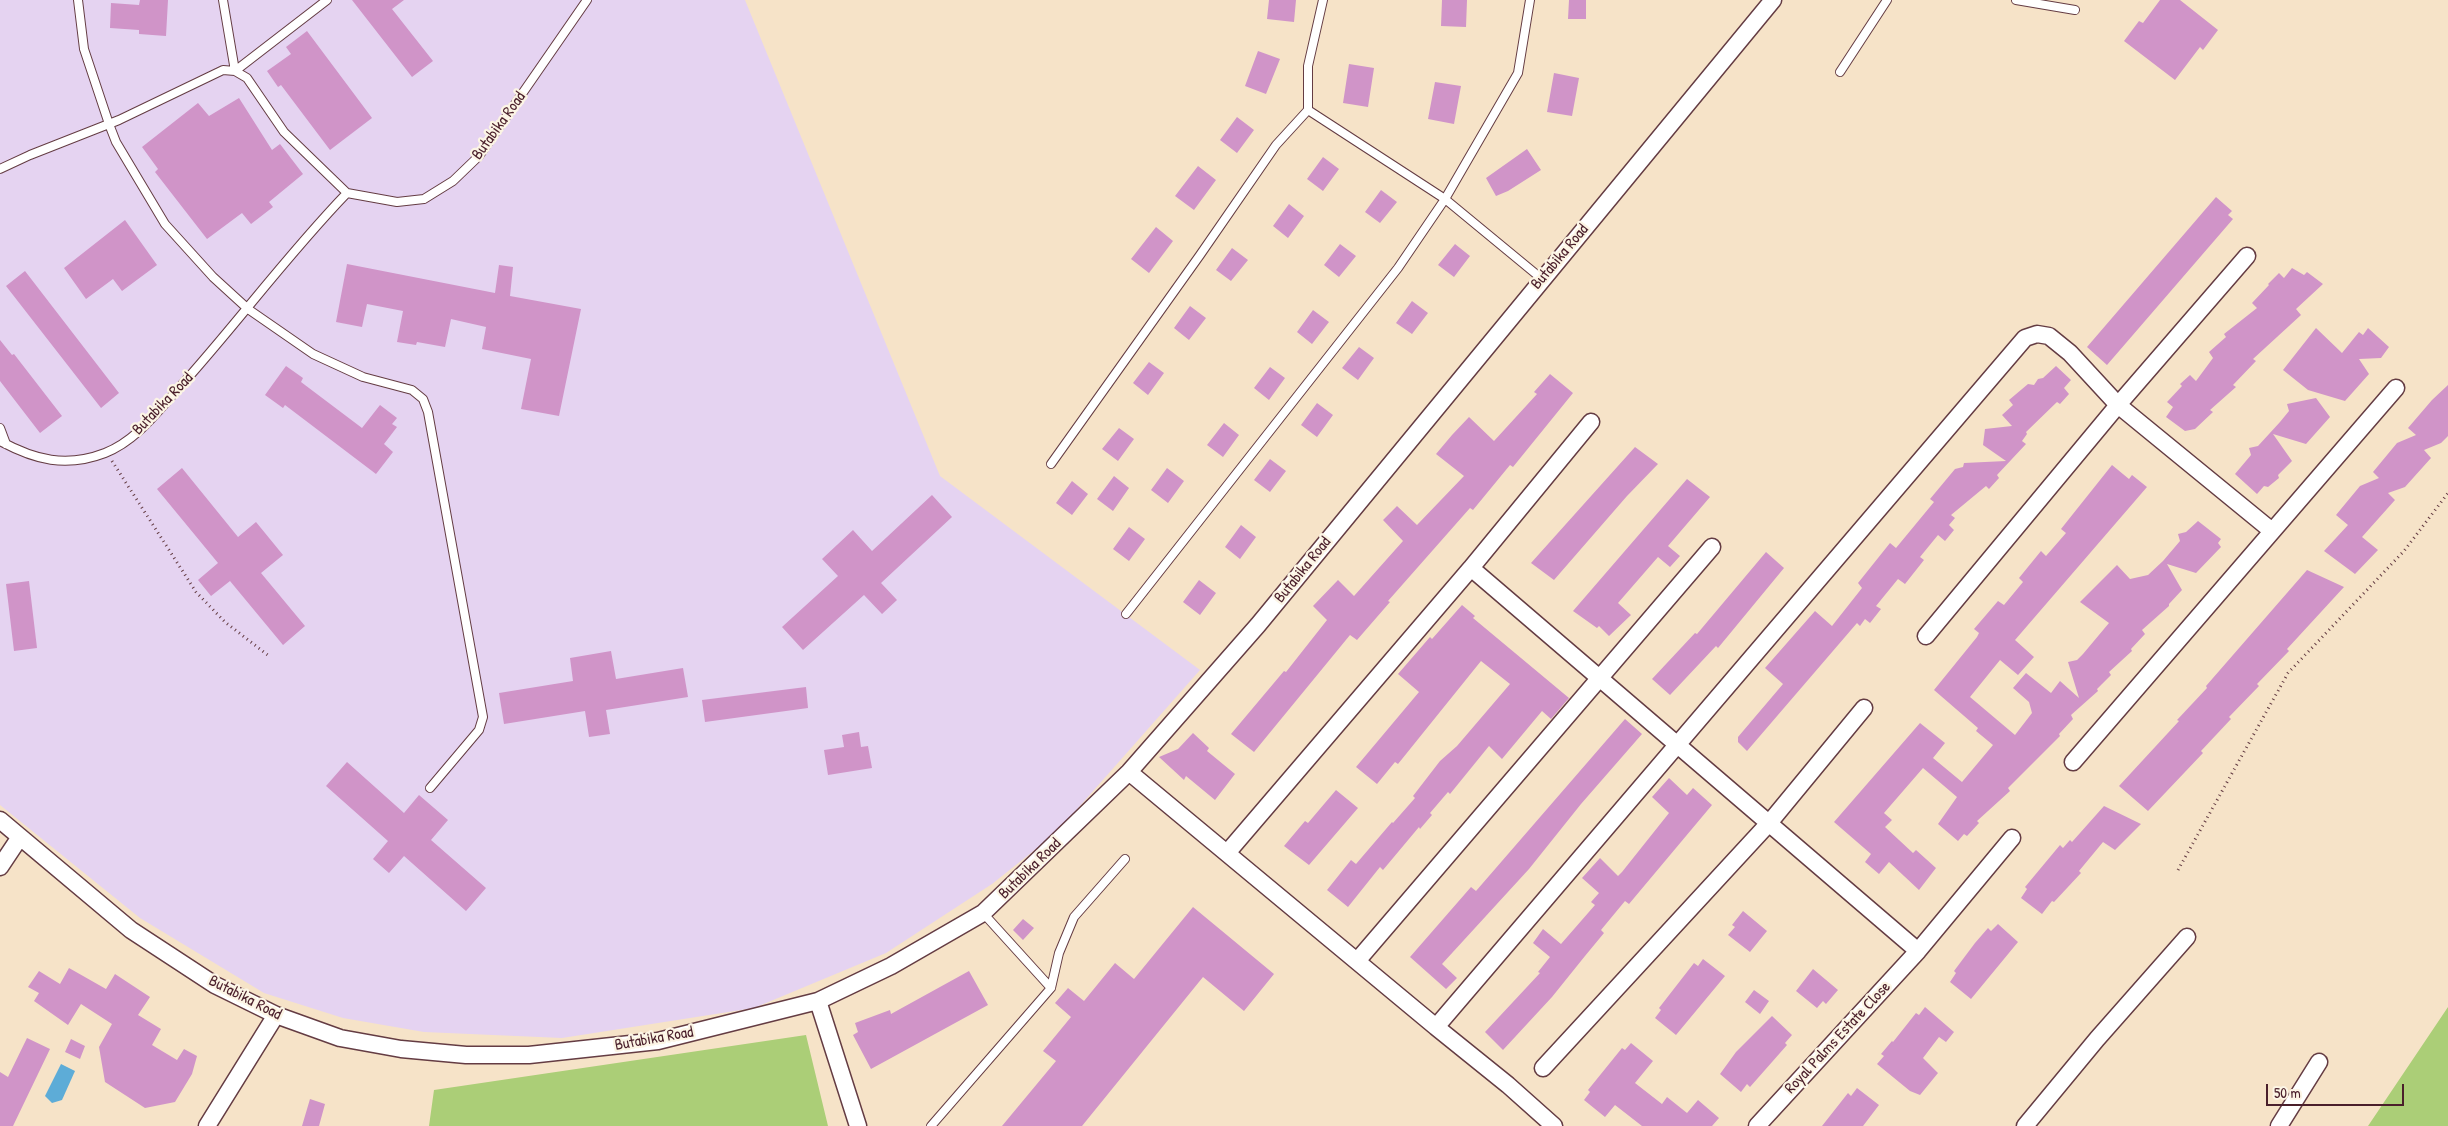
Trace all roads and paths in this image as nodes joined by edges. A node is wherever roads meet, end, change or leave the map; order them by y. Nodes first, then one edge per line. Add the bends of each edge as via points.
1 (78, 0) edge
2 (223, 0) edge
3 (327, 0) edge
4 (587, 0) edge
5 (1323, 0) edge
6 (1530, 0) edge
7 (1773, 0) edge
8 (1887, 0) edge
9 (2016, 0) edge
10 (2075, 10) dead end
11 (236, 71) junction
12 (1840, 72) dead end
13 (1308, 110) junction
14 (109, 124) junction
15 (0, 169) edge
16 (347, 193) junction
17 (1445, 200) junction
18 (2247, 256) dead end
19 (1542, 279) junction
20 (248, 309) junction
21 (2396, 388) dead end
22 (2118, 405) junction
23 (1591, 422) dead end
24 (0, 428) edge
25 (3, 442) edge
26 (107, 452) junction
27 (1051, 464) dead end
28 (2448, 493) edge
29 (2272, 531) junction
30 (1712, 547) dead end
31 (1471, 568) junction
32 (1126, 614) dead end
33 (1926, 636) dead end
34 (269, 656) dead end
35 (1600, 677) junction
36 (1864, 708) dead end
37 (1679, 744) junction
38 (2073, 762) dead end
39 (1129, 772) junction
40 (430, 788) dead end
41 (0, 820) edge
42 (1770, 822) junction
43 (20, 837) junction
44 (2012, 838) dead end
45 (1227, 853) junction
46 (1125, 860) dead end
47 (0, 867) edge
48 (2178, 870) dead end
49 (983, 913) junction
50 (2187, 937) dead end
51 (1918, 951) junction
52 (1357, 961) junction
53 (1051, 988) junction
54 (818, 1001) junction
55 (276, 1015) junction
56 (1436, 1027) junction
57 (2319, 1062) dead end
58 (1543, 1068) dead end
59 (206, 1126) edge
60 (858, 1126) edge
61 (932, 1126) edge
62 (1554, 1126) edge
63 (1757, 1126) edge
64 (2025, 1126) edge
65 (2279, 1126) edge

1 - 14 lane via 84,49
2 - 11 lane
3 - 11 lane
4 - 16 lane, Butabika Road via 479,156 453,181 424,199 397,202
5 - 13 lane via 1308,66
6 - 17 lane via 1518,73
7 - 19 street, Butabika Road
8 - 12 lane
9 - 10 lane
11 - 14 lane via 223,70
11 - 16 lane via 246,78 284,132
13 - 17 lane
13 - 27 lane via 1276,145
14 - 15 lane
14 - 20 lane via 116,142 164,224
16 - 20 lane, Butabika Road
17 - 19 lane
17 - 32 lane via 1398,268
18 - 22 street
19 - 39 street, Butabika Road via 1258,625
20 - 26 lane, Butabika Road via 136,434
20 - 40 lane via 314,354 363,377 412,390 423,399 428,412 483,717 479,730
21 - 29 street
22 - 29 street
22 - 33 street
22 - 37 street via 2070,353 2049,336 2037,334 2025,338
23 - 31 street
24 - 25 lane
25 - 26 lane, Butabika Road via 37,459 66,462
26 - 34 path via 196,592 224,622
28 - 48 path via 2404,551 2288,673
29 - 38 street
30 - 35 street
31 - 35 street
31 - 45 street
35 - 37 street
35 - 52 street
36 - 42 street
37 - 42 street
37 - 56 street
39 - 45 street
39 - 49 street, Butabika Road
41 - 43 street, Butabika Road
42 - 51 street
42 - 58 street
43 - 47 street
43 - 55 street, Butabika Road via 131,930 215,985
44 - 51 street, Royal Palms Estate Close
45 - 52 street
46 - 53 lane via 1074,917 1059,953
49 - 53 lane
49 - 54 street, Butabika Road via 891,966
50 - 64 street
51 - 63 street, Royal Palms Estate Close
52 - 56 street
53 - 61 lane
54 - 55 street, Butabika Road via 658,1041 529,1055 466,1055 401,1049 340,1038
54 - 60 street
55 - 59 street
56 - 62 street
57 - 65 street

